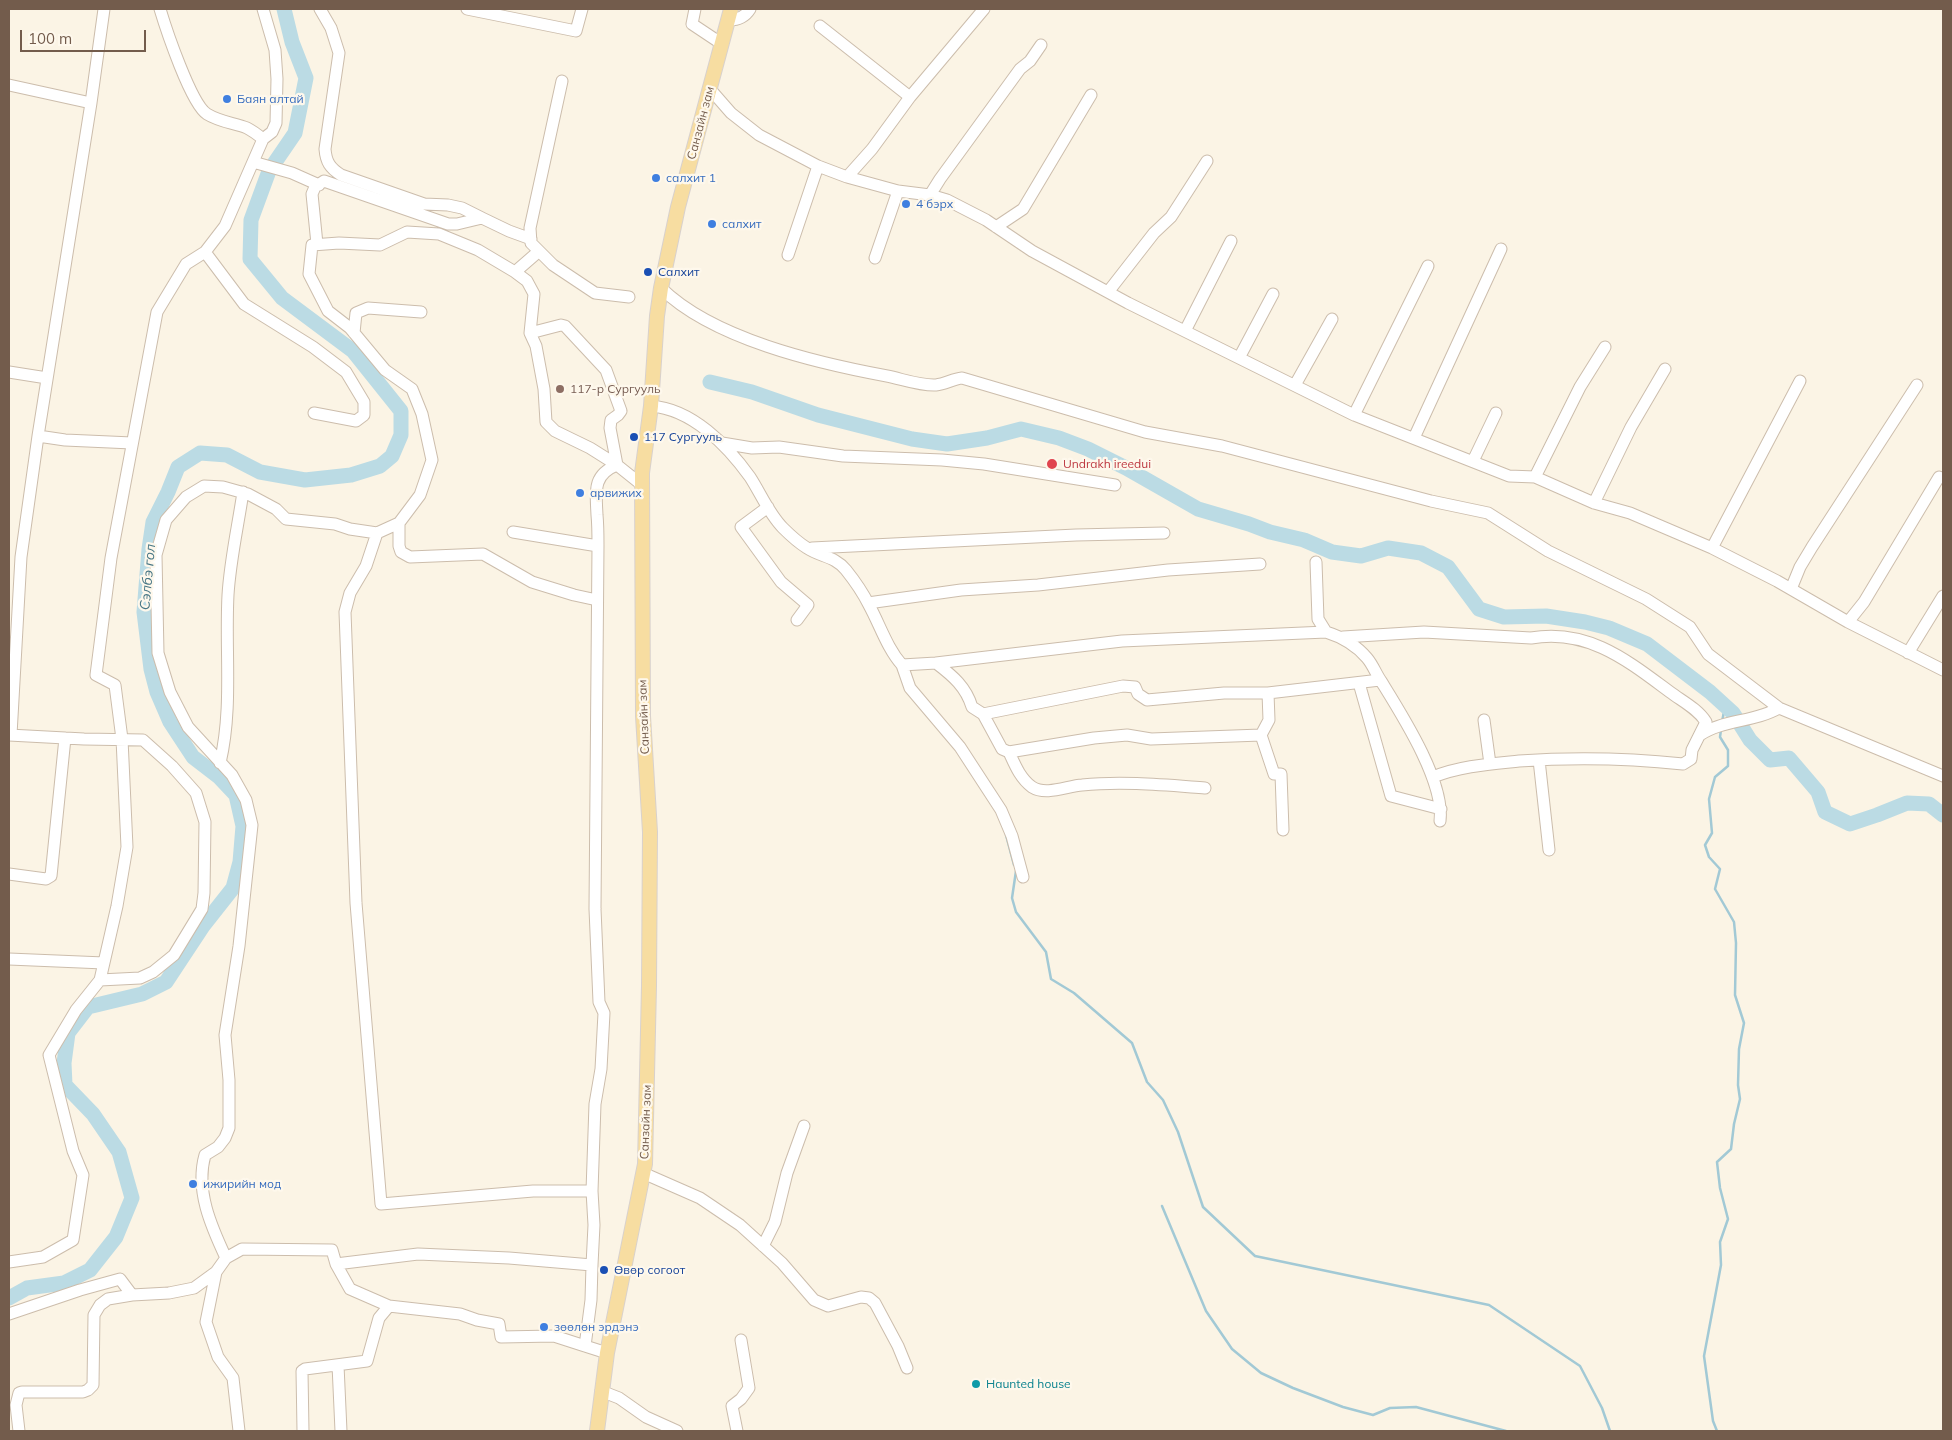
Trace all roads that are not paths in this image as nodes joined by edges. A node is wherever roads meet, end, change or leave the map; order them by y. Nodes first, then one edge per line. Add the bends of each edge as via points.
1 (104, 9) edge
2 (160, 9) edge
3 (264, 9) edge
4 (320, 9) edge
5 (467, 9) edge
6 (582, 9) edge
7 (695, 9) edge
8 (750, 9) edge
9 (984, 9) edge
10 (730, 14) edge
11 (820, 26) dead end
12 (722, 44) junction
13 (1041, 45) dead end
14 (562, 80) dead end
15 (9, 85) edge
16 (710, 89) junction
17 (1091, 95) dead end
18 (910, 97) junction
19 (91, 103) junction
20 (263, 139) junction
21 (1207, 160) dead end
22 (253, 162) junction
23 (818, 166) junction
24 (847, 177) junction
25 (319, 185) junction
26 (898, 191) junction
27 (930, 195) junction
28 (482, 218) junction
29 (996, 227) junction
30 (531, 239) junction
31 (1231, 241) dead end
32 (316, 244) junction
33 (1501, 249) dead end
34 (205, 252) junction
35 (538, 252) junction
36 (788, 255) dead end
37 (875, 258) dead end
38 (1428, 266) dead end
39 (515, 272) junction
40 (661, 288) junction
41 (1108, 292) junction
42 (1273, 294) dead end
43 (629, 297) dead end
44 (421, 312) dead end
45 (1332, 319) dead end
46 (1185, 331) junction
47 (354, 333) junction
48 (530, 333) junction
49 (1605, 347) dead end
50 (1239, 358) junction
51 (1665, 369) dead end
52 (9, 372) edge
53 (47, 378) junction
54 (1800, 381) dead end
55 (1295, 385) junction
56 (1917, 385) dead end
57 (651, 406) junction
58 (314, 413) dead end
59 (1496, 413) dead end
60 (1354, 415) junction
61 (38, 436) junction
62 (1414, 438) junction
63 (132, 443) junction
64 (722, 443) junction
65 (1473, 461) junction
66 (617, 465) junction
67 (1535, 476) junction
68 (1939, 477) dead end
69 (642, 485) junction
70 (1114, 485) dead end
71 (243, 492) junction
72 (1594, 503) junction
73 (768, 507) junction
74 (399, 523) junction
75 (513, 532) dead end
76 (1164, 533) dead end
77 (377, 534) junction
78 (598, 546) junction
79 (807, 548) junction
80 (1712, 548) junction
81 (1316, 562) dead end
82 (1260, 564) dead end
83 (1791, 589) junction
84 (1943, 596) edge
85 (597, 600) junction
86 (868, 603) junction
87 (797, 620) dead end
88 (1848, 622) junction
89 (1326, 632) junction
90 (1343, 637) junction
91 (1908, 653) junction
92 (936, 663) junction
93 (902, 665) junction
94 (1943, 670) edge
95 (1380, 680) junction
96 (1358, 683) junction
97 (1268, 693) junction
98 (1779, 708) junction
99 (983, 714) junction
100 (1484, 720) dead end
101 (10, 735) edge
102 (1261, 735) junction
103 (1700, 735) junction
104 (66, 738) junction
105 (122, 738) junction
106 (1009, 752) junction
107 (1539, 760) junction
108 (220, 764) junction
109 (1490, 764) junction
110 (1943, 776) edge
111 (1433, 777) junction
112 (1205, 788) dead end
113 (1283, 830) dead end
114 (1549, 850) dead end
115 (9, 874) edge
116 (1023, 877) dead end
117 (9, 958) edge
118 (104, 963) junction
119 (100, 980) junction
120 (804, 1126) dead end
121 (643, 1173) junction
122 (592, 1191) junction
123 (763, 1246) junction
124 (226, 1258) junction
125 (9, 1262) edge
126 (336, 1264) junction
127 (592, 1265) junction
128 (216, 1272) junction
129 (132, 1295) junction
130 (388, 1306) junction
131 (9, 1314) edge
132 (741, 1340) dead end
133 (585, 1346) junction
134 (607, 1353) junction
135 (338, 1365) junction
136 (907, 1368) dead end
137 (602, 1390) junction
138 (19, 1431) edge
139 (239, 1431) edge
140 (303, 1431) edge
141 (341, 1431) edge
142 (597, 1431) edge
143 (677, 1431) edge
144 (737, 1431) edge

1 - 19 street
2 - 20 street via 192,92 204,113 246,128
3 - 20 street via 274,50 276,123 272,132
4 - 28 street via 334,34 339,53 325,149 327,162 341,175 424,204 462,208
5 - 6 street via 576,31
7 - 12 street via 692,24
8 - 10 street via 735,20
9 - 18 street
10 - 12 main road, Санзайн зам
11 - 18 street
12 - 16 main road, Санзайн зам
13 - 27 street via 1020,69
14 - 30 street via 530,228
15 - 19 street
16 - 23 street via 731,113 758,135
16 - 40 main road, Санзайн зам via 678,207
17 - 29 street via 1023,209
18 - 24 street
19 - 53 street
20 - 22 street
21 - 41 street via 1171,218 1154,233
22 - 25 street
22 - 34 street via 225,226
23 - 24 street
23 - 36 street
24 - 26 street
25 - 28 street via 329,182 448,224
25 - 32 street via 312,194
26 - 27 street
26 - 37 street
27 - 29 street via 952,202
28 - 30 street
29 - 41 street via 1032,251
30 - 35 street
31 - 46 street
32 - 39 street via 380,245 407,232 439,234 478,250
32 - 47 street via 312,245 309,274 328,311
33 - 62 street
34 - 58 street via 244,304 346,372 364,402 364,415 356,421
34 - 63 street via 186,264 157,312
35 - 39 street
35 - 43 street via 595,293
38 - 60 street
39 - 48 street via 527,281 534,294
40 - 57 main road, Санзайн зам
40 - 98 street via 690,311 751,342 807,358 935,385 962,378 1144,432 1222,446 1488,513 1548,551 1646,599 1690,627 1708,654
41 - 46 street
42 - 50 street
44 - 47 street via 368,308 356,313
45 - 55 street
46 - 50 street
47 - 74 street via 385,370 412,389 422,414 432,460 420,495
48 - 66 street via 536,346 544,389 546,422 555,432
48 - 66 street via 565,326 606,370 621,410 611,420 610,428
49 - 67 street via 1580,387
50 - 55 street
51 - 72 street via 1631,426
52 - 53 street
53 - 61 street
54 - 80 street
55 - 60 street
56 - 83 street via 1812,547
57 - 64 street via 685,416
57 - 69 main road, Санзайн зам
59 - 65 street
60 - 62 street
61 - 63 street
61 - 101 street via 21,556
62 - 65 street
63 - 105 street via 111,558 96,675 115,685
64 - 70 street via 843,456 984,464
64 - 73 street via 750,477
65 - 67 street via 1508,476
66 - 69 street
66 - 78 street via 601,476 595,492
67 - 72 street
68 - 88 street via 1864,602
69 - 121 main road, Санзайн зам via 643,716 650,832 650,986
71 - 77 street via 276,509 286,519 335,524
71 - 108 street via 229,588 227,721
71 - 108 street via 204,486 186,497 166,520 156,555 158,653 170,692 188,727
72 - 80 street via 1630,513
73 - 79 street via 783,527
73 - 87 street via 741,527 781,582 808,604
74 - 77 street
74 - 85 street via 398,546 401,552 410,556 483,554 532,582
75 - 78 street
76 - 79 street
77 - 122 street via 366,566 350,593 345,612 356,904 381,1204 533,1191
78 - 85 street
79 - 86 street via 835,559
80 - 83 street
81 - 89 street via 1318,619
82 - 86 street via 962,590
83 - 88 street
84 - 91 street
85 - 122 street via 595,910 599,1002 604,1014 595,1104
86 - 93 street via 894,656
88 - 91 street
89 - 90 street
89 - 92 street via 1122,641
90 - 95 street via 1368,658
90 - 103 street via 1424,632 1585,640 1624,658 1702,717 1706,722
91 - 94 street
92 - 93 street
92 - 99 street via 957,679 972,708
93 - 116 street via 910,688 960,747 1001,810
95 - 96 street
95 - 111 street via 1402,714
96 - 97 street
96 - 111 street via 1391,796 1440,815
97 - 99 street via 1224,693 1147,700 1129,685
97 - 102 street via 1269,720
98 - 103 street via 1710,728
98 - 110 street
99 - 106 street via 1002,749
100 - 109 street
101 - 104 street
102 - 106 street via 1151,739 1127,735
102 - 113 street via 1274,774 1281,774
103 - 107 street via 1690,759 1683,764 1595,757
104 - 105 street
104 - 115 street via 51,876 46,879
105 - 118 street via 127,847
105 - 119 street via 143,740 196,794 205,822 204,893 202,909 174,956 140,978
106 - 112 street via 1018,772 1038,789 1148,783
107 - 109 street
107 - 114 street
108 - 124 street via 232,774 246,800 252,825 225,1036 229,1128 218,1147 205,1155 202,1167 207,1212
109 - 111 street
117 - 118 street
118 - 119 street
119 - 125 street via 76,1010 49,1055 73,1151 83,1176 73,1240 43,1257
120 - 123 street via 787,1172 775,1222
121 - 123 street via 700,1198 740,1225
121 - 134 main road, Санзайн зам
122 - 127 street
123 - 136 street via 814,1300 828,1306 861,1297 875,1303
124 - 126 street via 242,1249 332,1250
124 - 128 street
126 - 127 street via 418,1254
126 - 130 street via 350,1289
127 - 133 street
128 - 129 street via 194,1288
128 - 139 street via 206,1322 218,1357 233,1378
129 - 131 street via 120,1279
129 - 138 street via 108,1299 94,1315 93,1385 83,1392 22,1392 16,1405
130 - 133 street via 460,1314 499,1324 501,1337 554,1336
130 - 135 street via 380,1318 367,1361
132 - 144 street via 749,1388 732,1406
133 - 134 street
134 - 137 main road, Санзайн зам
135 - 140 street via 302,1371
135 - 141 street
137 - 142 main road, Санзайн зам
137 - 143 street via 646,1418

